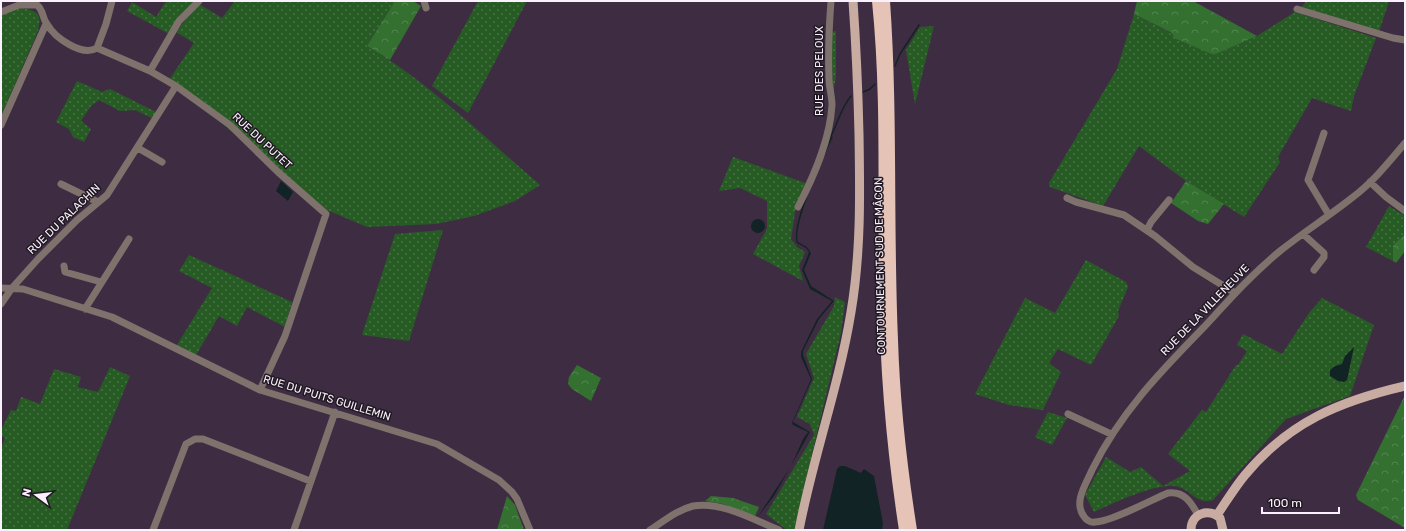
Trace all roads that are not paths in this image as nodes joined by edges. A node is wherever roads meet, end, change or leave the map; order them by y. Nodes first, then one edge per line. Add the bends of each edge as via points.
1 (112, 1) edge
2 (199, 1) edge
3 (831, 1) edge
4 (853, 1) edge
5 (878, 1) edge
6 (885, 1) edge
7 (39, 3) edge
8 (1297, 9) dead end
9 (1, 12) edge
10 (46, 24) junction
11 (1405, 40) edge
12 (97, 48) junction
13 (150, 71) junction
14 (176, 86) junction
15 (1, 125) edge
16 (1324, 134) dead end
17 (1405, 143) edge
18 (138, 148) junction
19 (162, 162) dead end
20 (1370, 182) junction
21 (61, 184) dead end
22 (1067, 198) dead end
23 (1169, 200) dead end
24 (98, 202) junction
25 (798, 207) dead end
26 (1405, 211) edge
27 (1329, 215) junction
28 (1147, 230) junction
29 (1303, 234) junction
30 (129, 239) dead end
31 (64, 266) dead end
32 (1314, 270) dead end
33 (101, 282) junction
34 (1, 288) edge
35 (12, 288) junction
36 (1235, 293) junction
37 (1, 304) edge
38 (85, 308) junction
39 (1405, 386) edge
40 (260, 390) junction
41 (335, 412) junction
42 (1068, 414) dead end
43 (1111, 434) junction
44 (310, 481) junction
45 (1198, 515) junction
46 (1217, 515) junction
47 (153, 530) edge
48 (294, 530) edge
49 (530, 530) edge
50 (650, 530) edge
51 (779, 530) edge
52 (799, 530) edge
53 (904, 530) edge
54 (912, 530) edge
55 (1191, 530) edge
56 (1224, 530) edge

1 - 12 street
2 - 13 street via 179,21
3 - 25 street, RUE DES PELOUX via 828,40 832,102 828,133 813,176
4 - 52 main road via 860,187 858,257 844,351
5 - 53 highway, CONTOURNEMENT SUD DE MÂCON via 882,78 886,358 891,425
6 - 54 highway, CONTOURNEMENT SUD DE MÂCON via 890,108 894,362 901,449
7 - 9 street, RUE DU PUTET via 19,5
7 - 10 street, RUE DU PUTET
8 - 11 street
10 - 12 street, RUE DU PUTET via 73,47 91,52
10 - 15 street
12 - 13 street, RUE DU PUTET
13 - 14 street, RUE DU PUTET
14 - 18 street, RUE DU PALACHIN
14 - 40 street, RUE DU PUTET via 230,125 326,214 285,336
16 - 27 street via 1308,180
17 - 20 street, RUE DE LA VILLENEUVE
18 - 19 street
18 - 24 street, RUE DU PALACHIN via 107,195
20 - 26 street
20 - 27 street, RUE DE LA VILLENEUVE
21 - 24 street
22 - 28 street via 1124,215
23 - 28 street
24 - 35 street, RUE DU PALACHIN via 38,259
27 - 29 street, RUE DE LA VILLENEUVE
28 - 36 street via 1193,267
29 - 32 street via 1324,253 1324,257
29 - 36 street, RUE DE LA VILLENEUVE via 1260,268
30 - 33 street
31 - 33 street via 65,272
33 - 38 street
34 - 35 street, RUE DU PUITS GUILLEMIN
35 - 37 street, RUE DU PALACHIN
35 - 38 street, RUE DU PUITS GUILLEMIN
36 - 43 street, RUE DE LA VILLENEUVE via 1139,396
38 - 40 street, RUE DU PUITS GUILLEMIN via 112,317
39 - 46 main road via 1326,410 1284,436 1244,475
40 - 41 street, RUE DU PUITS GUILLEMIN
41 - 44 street
41 - 49 street, RUE DU PUITS GUILLEMIN via 431,441 499,480 518,499
42 - 43 street
43 - 45 street, RUE DE LA VILLENEUVE via 1085,485 1080,501 1080,511 1088,521 1097,522 1175,492 1191,503
44 - 47 street via 203,439 195,439 186,444
44 - 48 street
45 - 46 main road via 1207,512
45 - 55 main road via 1192,522
46 - 56 main road via 1223,523
50 - 51 street via 672,515 694,506 726,509

